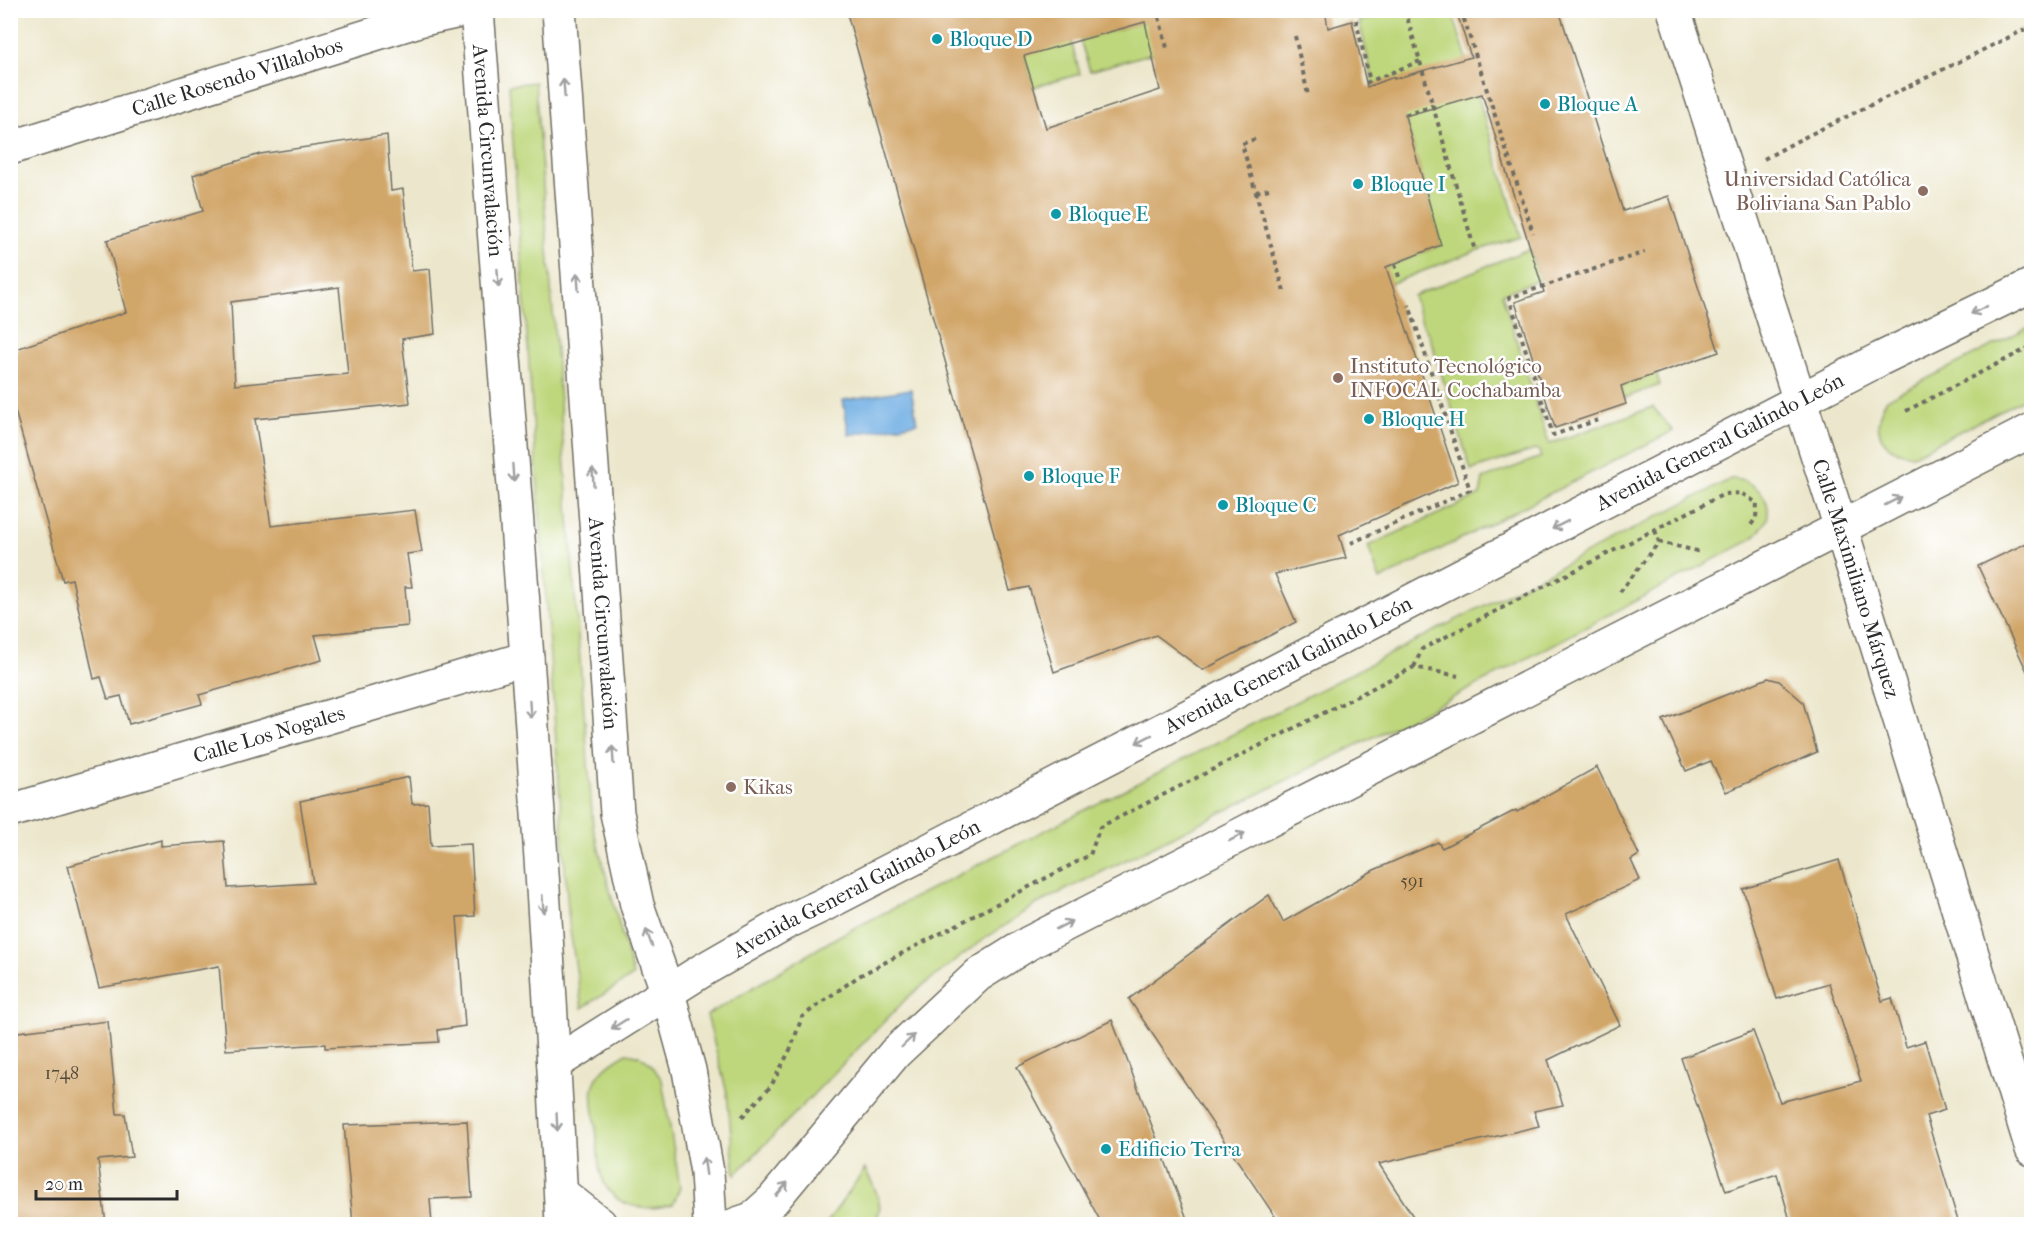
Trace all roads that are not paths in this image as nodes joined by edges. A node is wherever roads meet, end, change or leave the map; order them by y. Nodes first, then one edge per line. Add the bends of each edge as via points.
1 (465, 10) edge
2 (477, 10) edge
3 (559, 10) edge
4 (1674, 10) edge
5 (10, 147) edge
6 (2031, 285) edge
7 (1799, 402) junction
8 (2031, 430) edge
9 (1841, 528) junction
10 (527, 658) junction
11 (10, 811) edge
12 (669, 993) junction
13 (554, 1064) junction
14 (2031, 1149) edge
15 (561, 1209) edge
16 (600, 1224) edge
17 (710, 1224) edge
18 (737, 1224) edge

1 - 5 main road, Calle Rosendo Villalobos via 419,20
2 -> 10 main road, Avenida Circunvalación
12 -> 3 main road, Avenida Circunvalación via 637,905 617,813
4 - 7 main road, Calle Maximiliano Márquez
6 -> 7 main road, Avenida General Galindo León
7 - 9 main road, Calle Maximiliano Márquez
7 -> 12 main road, Avenida General Galindo León via 785,922
9 -> 8 main road
9 - 14 main road, Calle Maximiliano Márquez
18 -> 9 main road via 752,1219 773,1200 895,1053 978,975 1029,943
10 - 11 main road, Calle Los Nogales
10 -> 13 main road, Avenida Circunvalación
12 -> 13 main road, Avenida General Galindo León
17 -> 12 main road, Avenida Circunvalación via 706,1172 689,1070
13 -> 15 main road, Avenida Circunvalación
15 - 16 main road

